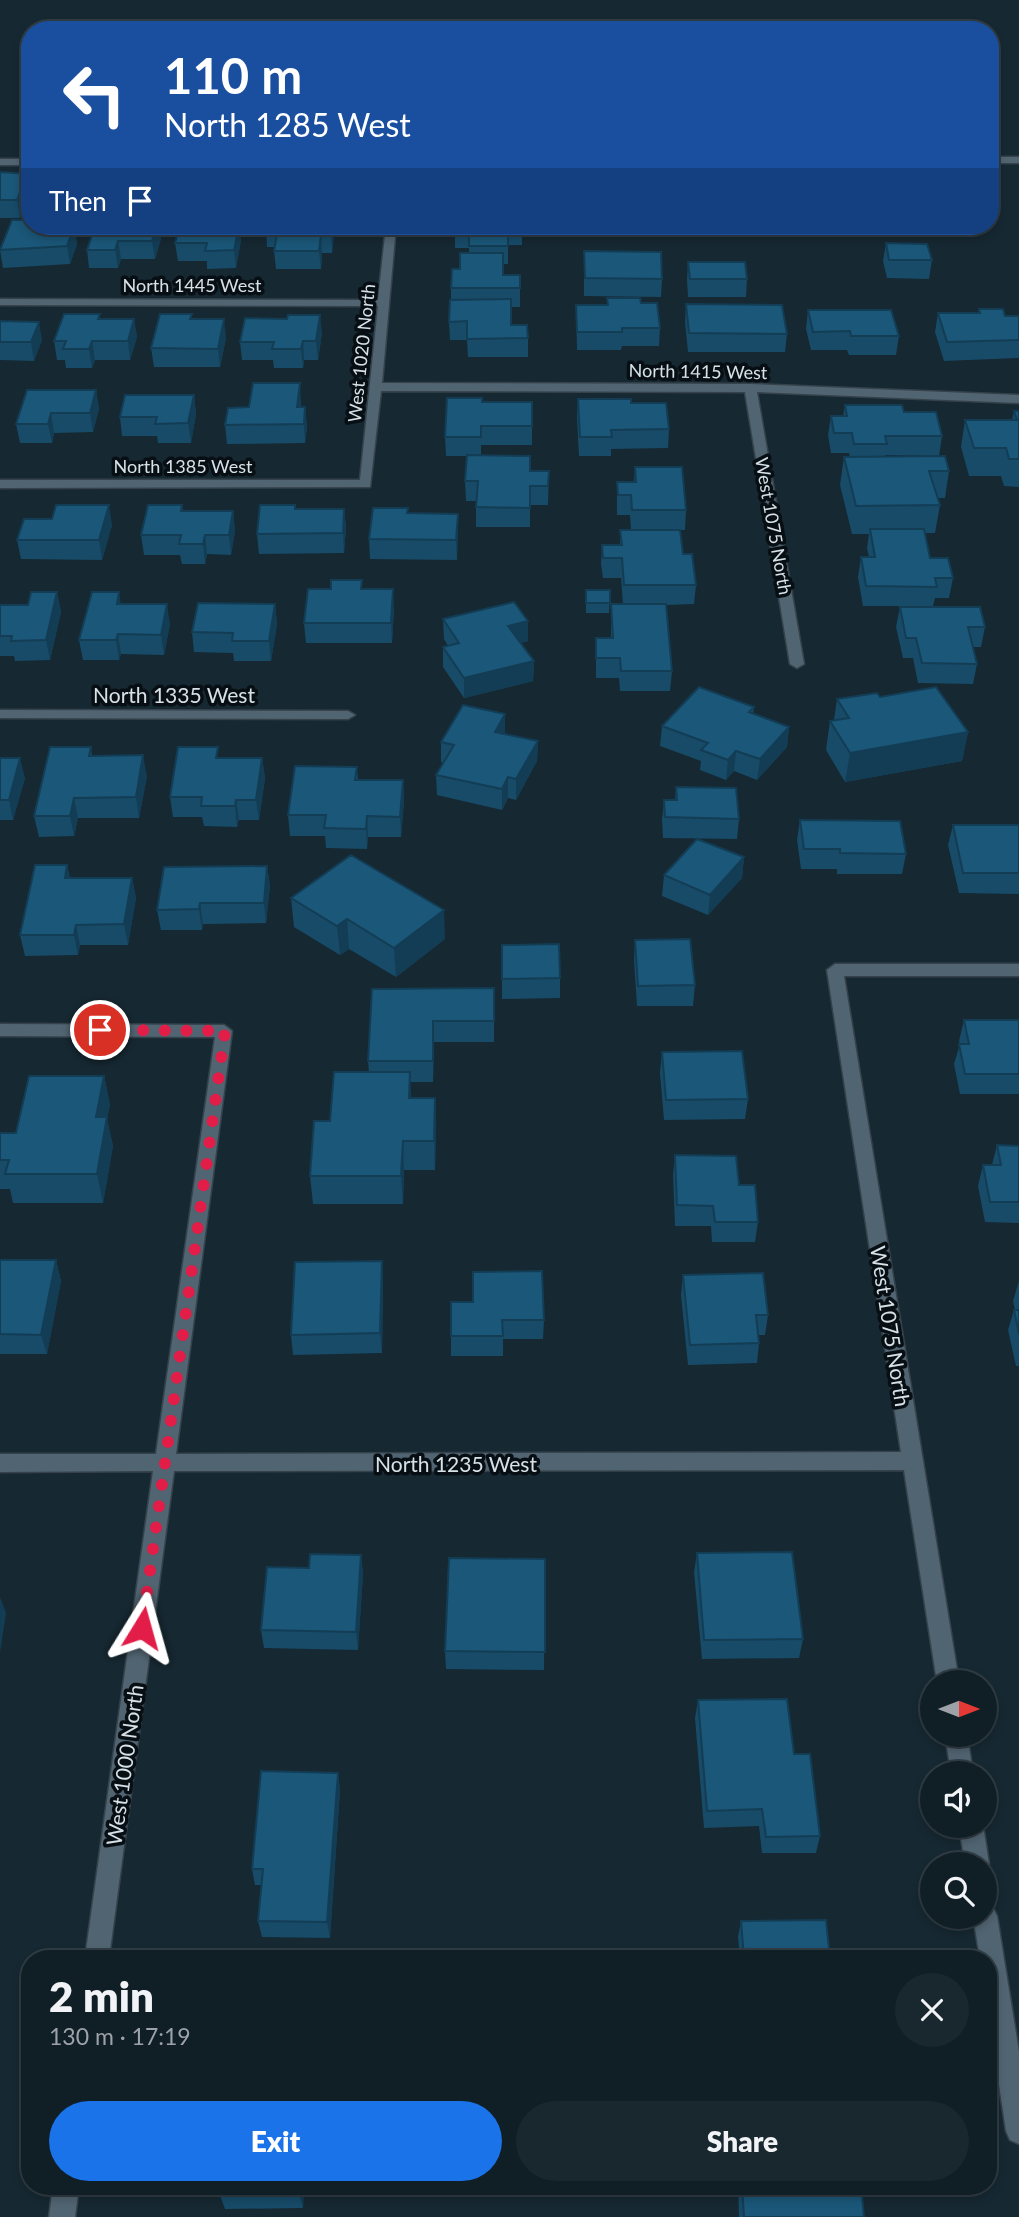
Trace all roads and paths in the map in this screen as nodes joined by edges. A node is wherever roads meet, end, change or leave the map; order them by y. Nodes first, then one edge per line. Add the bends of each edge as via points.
1 (999, 160) edge
2 (1019, 160) edge
3 (0, 162) edge
4 (21, 162) edge
5 (390, 235) edge
6 (0, 302) edge
7 (384, 303) junction
8 (376, 387) junction
9 (750, 388) junction
10 (1019, 400) edge
11 (0, 484) edge
12 (366, 484) joint
13 (797, 664) dead end
14 (0, 714) edge
15 (348, 715) dead end
16 (1019, 970) edge
17 (0, 1030) edge
18 (913, 1461) junction
19 (0, 1463) edge
20 (165, 1465) junction
21 (946, 1670) edge
22 (987, 1929) edge
23 (98, 1950) edge
24 (990, 1950) edge
25 (997, 1992) edge
26 (1019, 2131) edge
27 (65, 2195) edge
28 (62, 2217) edge

1 - 2 street
3 - 4 street
5 - 7 street, West 1020 North
6 - 7 street, North 1445 West
7 - 8 street, West 1020 North
8 - 9 street, North 1415 West
8 - 12 street, West 1020 North
9 - 10 street, North 1415 West
9 - 13 street, West 1075 North
11 - 12 street, North 1385 West
14 - 15 street, North 1335 West
16 - 18 street, West 1075 North via 835,970
17 - 20 street, West 1000 North via 225,1031
18 - 20 street, North 1235 West
18 - 21 street, West 1075 North
19 - 20 street, North 1235 West
20 - 23 street, West 1000 North
22 - 24 street
25 - 26 street
27 - 28 street

